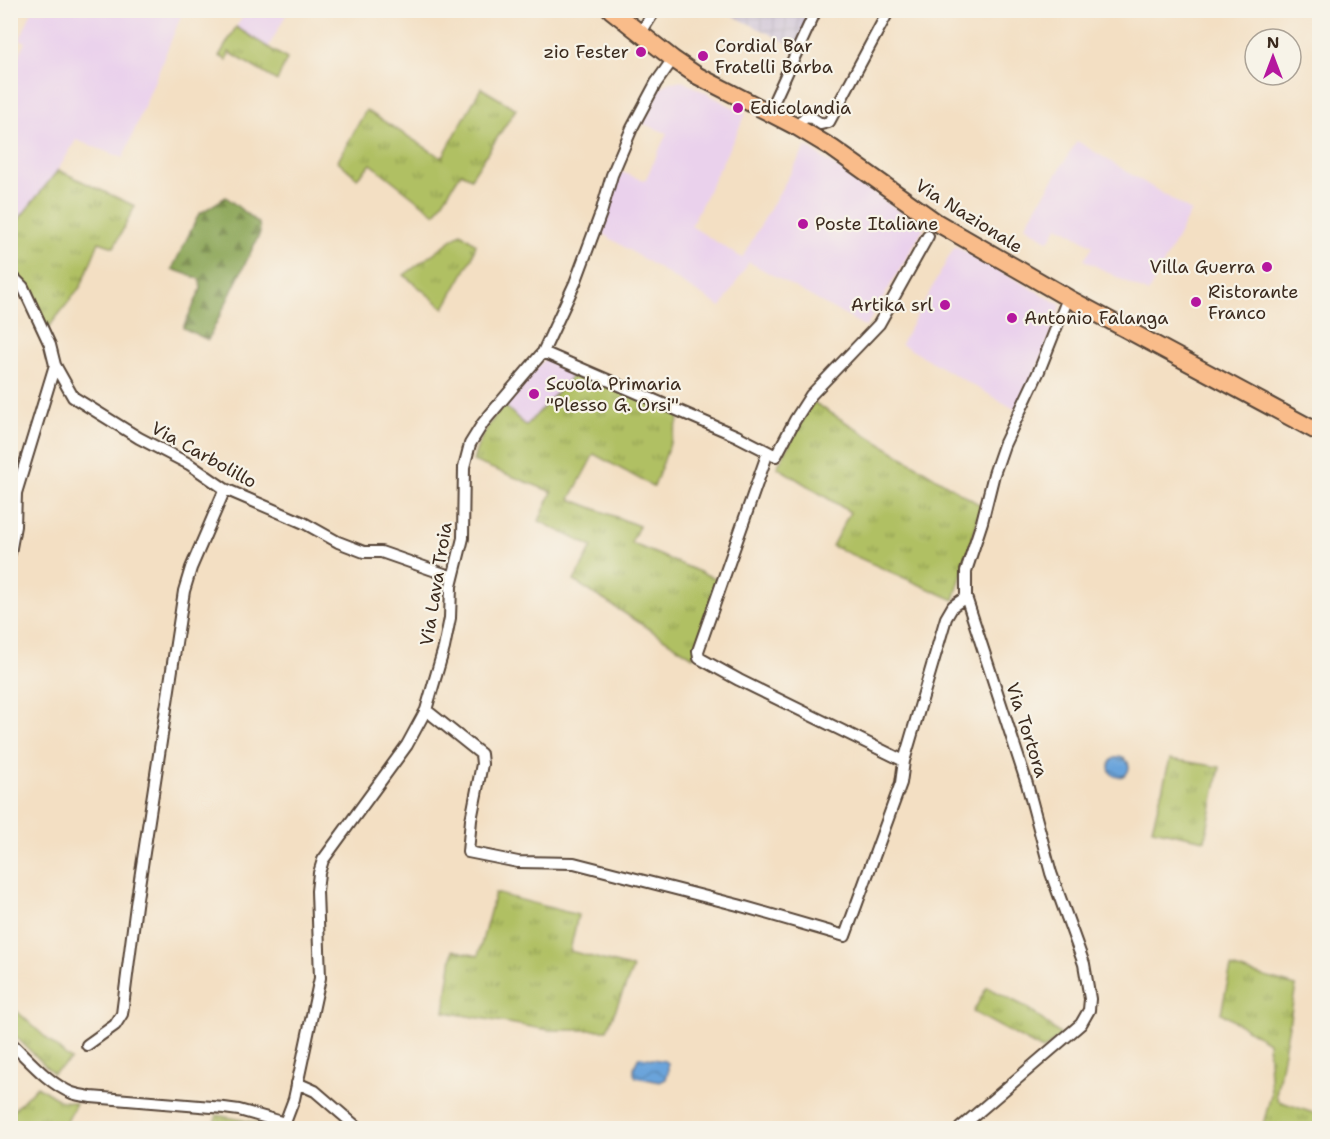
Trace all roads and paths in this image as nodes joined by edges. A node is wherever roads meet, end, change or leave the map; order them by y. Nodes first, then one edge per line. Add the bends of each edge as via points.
1 (611, 10) edge
2 (655, 10) edge
3 (816, 10) edge
4 (889, 10) edge
5 (640, 34) junction
6 (673, 59) junction
7 (769, 112) junction
8 (797, 127) junction
9 (932, 230) junction
10 (10, 274) edge
11 (1068, 298) junction
12 (543, 352) junction
13 (56, 366) junction
14 (1320, 433) edge
15 (768, 452) junction
16 (225, 489) junction
17 (10, 553) edge
18 (453, 578) junction
19 (966, 597) junction
20 (426, 710) junction
21 (904, 761) junction
22 (10, 1042) edge
23 (87, 1045) dead end
24 (297, 1083) junction
25 (284, 1126) edge
26 (358, 1128) edge
27 (960, 1128) edge

1 - 5 main road, Via Nazionale
2 - 5 street
3 - 7 street
4 - 8 street via 829,122 821,124 805,117
5 - 6 main road, Via Nazionale
6 - 7 main road, Via Nazionale via 719,88
6 - 12 street, Via Lava Troia via 632,128 575,284
7 - 8 main road, Via Nazionale
8 - 9 main road, Via Nazionale via 832,148
9 - 11 main road, Via Nazionale
9 - 15 street via 879,324 811,395 776,456
10 - 13 street, Via Carbolillo via 22,287
11 - 14 main road, Via Nazionale
11 - 19 street, Via Tortora via 994,474 966,571
12 - 15 street
12 - 18 street, Via Lava Troia via 470,444 464,467 463,538
13 - 16 street, Via Carbolillo via 73,397
13 - 17 street via 16,493
15 - 21 street via 698,651 699,658
16 - 18 street, Via Carbolillo via 364,552 381,552
16 - 23 street via 184,591 122,1014 116,1025
18 - 20 street, Via Lava Troia via 444,648
19 - 21 street via 953,606 946,618
19 - 27 street, Via Tortora via 1084,964 1090,999 1081,1024
20 - 21 street via 481,754 468,852 518,862 574,863 845,936 902,783
20 - 24 street, Via Lava Troia via 407,745 323,860 317,891 320,978
22 - 25 street via 45,1075 74,1093 239,1110
24 - 25 street, Via Lava Troia
24 - 26 street via 315,1091

